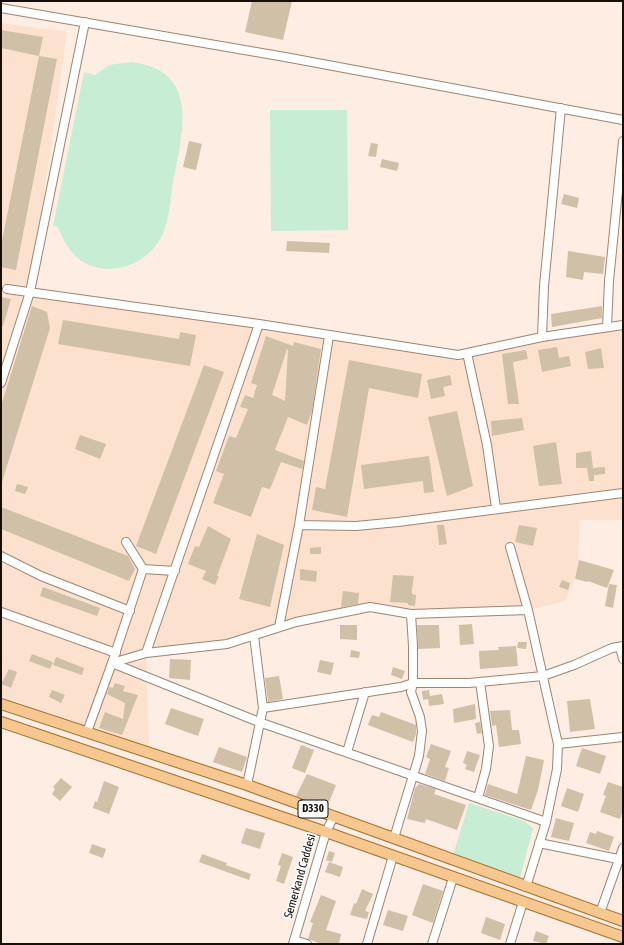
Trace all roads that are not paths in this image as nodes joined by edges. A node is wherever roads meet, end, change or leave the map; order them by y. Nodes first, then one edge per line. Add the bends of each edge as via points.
1 (1, 8) edge
2 (85, 22) junction
3 (561, 108) junction
4 (623, 120) edge
5 (623, 141) edge
6 (7, 289) dead end
7 (30, 292) junction
8 (259, 324) junction
9 (623, 325) edge
10 (607, 327) junction
11 (329, 336) junction
12 (542, 337) junction
13 (467, 353) junction
14 (1, 383) edge
15 (623, 493) edge
16 (496, 508) junction
17 (299, 525) junction
18 (126, 542) dead end
19 (510, 546) dead end
20 (1, 556) edge
21 (144, 569) junction
22 (175, 571) junction
23 (528, 610) junction
24 (130, 611) junction
25 (1, 612) edge
26 (411, 614) junction
27 (279, 628) junction
28 (254, 636) junction
29 (622, 646) edge
30 (116, 653) junction
31 (146, 654) junction
32 (623, 659) edge
33 (112, 663) junction
34 (543, 676) junction
35 (480, 682) junction
36 (413, 683) junction
37 (365, 692) junction
38 (1, 704) edge
39 (263, 708) junction
40 (1, 722) edge
41 (259, 722) junction
42 (87, 732) junction
43 (623, 737) edge
44 (558, 744) junction
45 (347, 752) junction
46 (413, 775) junction
47 (248, 785) junction
48 (478, 798) junction
49 (334, 816) junction
50 (546, 822) junction
51 (326, 832) junction
52 (394, 838) junction
53 (539, 843) junction
54 (623, 848) edge
55 (393, 856) junction
56 (621, 859) edge
57 (453, 878) junction
58 (526, 887) junction
59 (523, 902) junction
60 (600, 913) junction
61 (623, 921) edge
62 (623, 937) edge
63 (293, 942) edge
64 (307, 944) edge
65 (368, 944) edge
66 (432, 944) edge
67 (510, 944) edge

1 - 2 street
2 - 3 street via 285,56
2 - 7 street
3 - 4 street
3 - 12 street via 544,286
5 - 10 street
6 - 7 street
7 - 8 street
7 - 14 street
8 - 11 street
8 - 22 street
9 - 10 street
10 - 12 street
11 - 13 street via 458,355
11 - 17 street
12 - 13 street
13 - 16 street via 488,445
15 - 16 street
16 - 17 street via 356,526
17 - 27 street
18 - 21 street
19 - 23 street
20 - 24 street via 41,576
21 - 22 street
21 - 24 street
22 - 31 street
23 - 26 street
23 - 34 street
24 - 30 street
25 - 30 street
26 - 27 street via 370,607 296,622
26 - 36 street
27 - 28 street
28 - 31 street via 227,644
28 - 39 street
29 - 32 street
29 - 34 street
30 - 33 street
31 - 33 street
33 - 41 street
33 - 42 street
34 - 35 street
34 - 44 street
35 - 36 street
35 - 48 street via 488,746 486,769
36 - 37 street
36 - 46 street via 411,692 422,731 419,756
37 - 39 street
37 - 45 street
38 - 42 main road, D330
39 - 41 street
40 - 51 main road, D330
41 - 45 street
41 - 47 street
42 - 47 main road, D330
43 - 44 street
44 - 50 street
45 - 46 street
46 - 48 street
46 - 52 street
47 - 49 main road, D330
48 - 50 street
49 - 51 street, Semerkand Caddesi
49 - 52 main road, D330
50 - 53 street
51 - 55 main road, D330
51 - 63 street, Semerkand Caddesi
52 - 58 main road, D330
53 - 56 street
53 - 58 street
54 - 56 street
55 - 57 main road, D330
55 - 65 street
56 - 60 street
57 - 59 main road, D330
57 - 66 street
58 - 60 main road, D330
59 - 62 main road, D330
59 - 67 street
60 - 61 main road, D330
63 - 64 street

